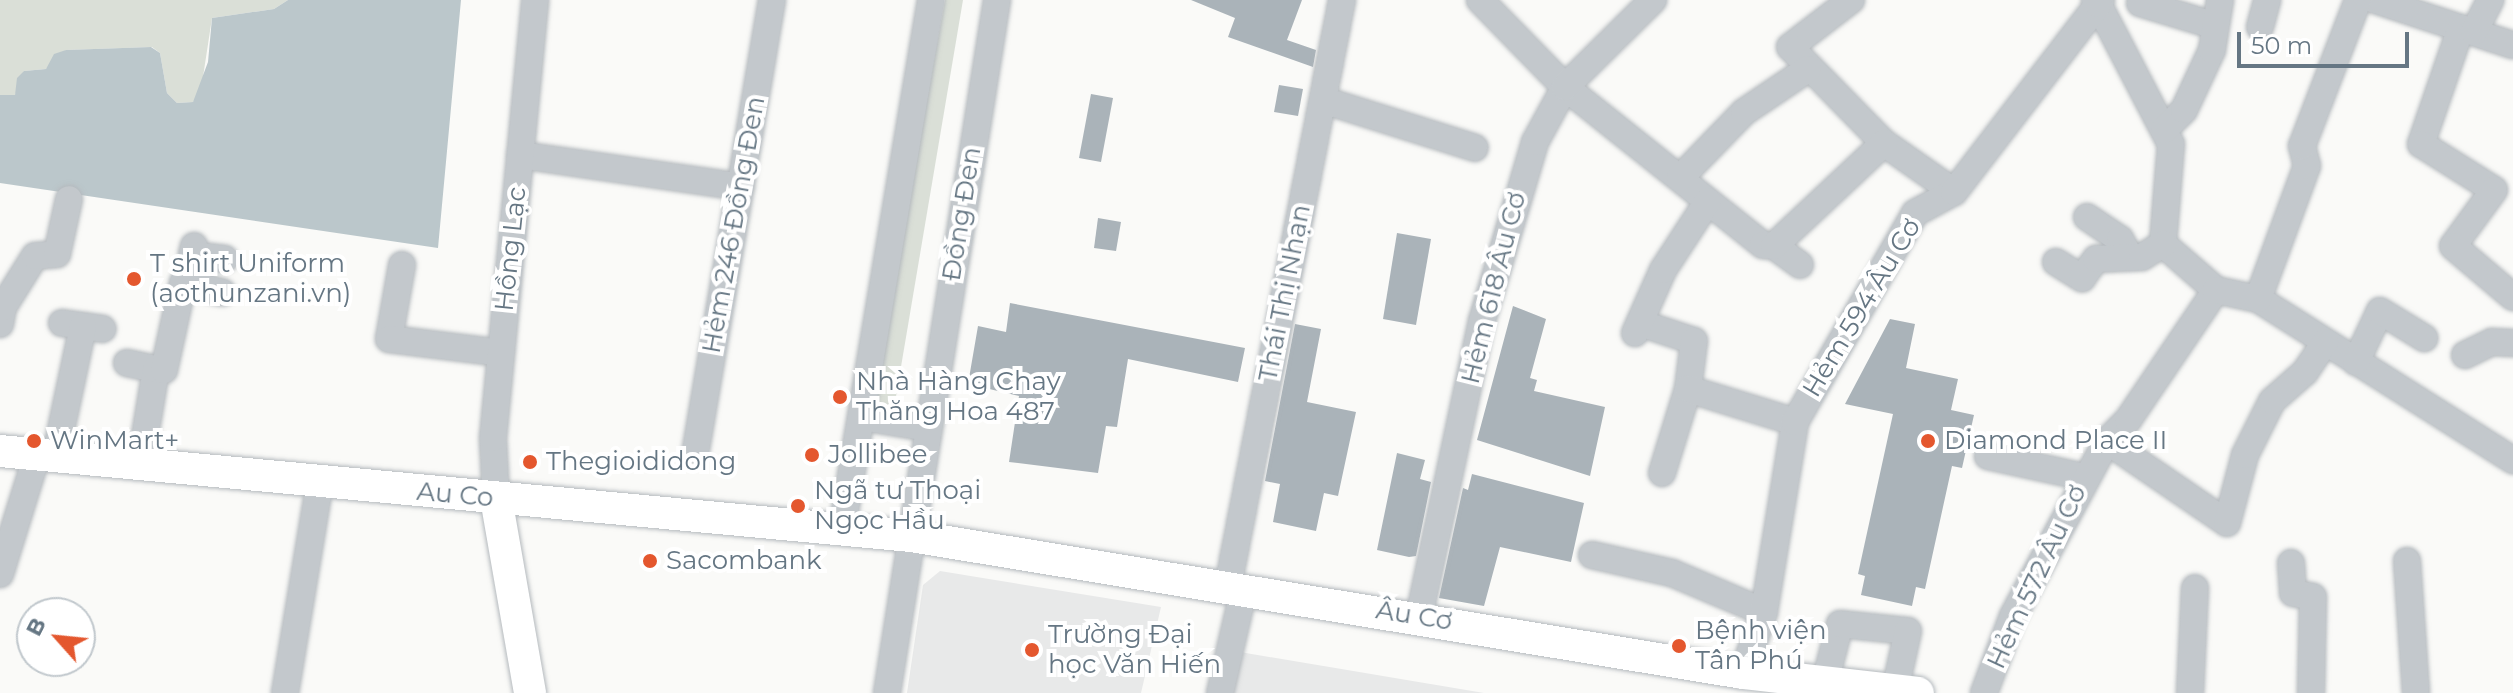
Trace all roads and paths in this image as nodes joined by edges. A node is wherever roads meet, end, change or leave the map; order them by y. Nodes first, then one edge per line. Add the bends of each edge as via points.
1 (535, 0) edge
2 (772, 0) edge
3 (931, 0) edge
4 (997, 0) edge
5 (1342, 0) edge
6 (1480, 0) edge
7 (1653, 0) edge
8 (1851, 0) edge
9 (2267, 0) edge
10 (2358, 0) edge
11 (2375, 0) edge
12 (2490, 0) edge
13 (2098, 1) edge
14 (2140, 3) dead end
15 (2419, 7) edge
16 (2217, 13) edge
17 (2260, 27) dead end
18 (2467, 30) junction
19 (2513, 45) edge
20 (1808, 69) junction
21 (1565, 87) junction
22 (1323, 100) junction
23 (2164, 130) junction
24 (1884, 143) junction
25 (1475, 148) dead end
26 (520, 155) junction
27 (1680, 178) junction
28 (741, 187) junction
29 (1954, 192) junction
30 (69, 199) dead end
31 (1708, 201) junction
32 (2087, 217) dead end
33 (2163, 244) junction
34 (1774, 246) junction
35 (207, 252) dead end
36 (2129, 255) junction
37 (2056, 262) dead end
38 (402, 265) dead end
39 (1800, 265) dead end
40 (195, 286) junction
41 (2216, 290) junction
42 (222, 292) dead end
43 (2513, 297) edge
44 (2258, 299) junction
45 (0, 324) edge
46 (82, 326) dead end
47 (2424, 338) dead end
48 (2325, 342) junction
49 (2513, 343) edge
50 (501, 353) junction
51 (2465, 355) dead end
52 (2356, 362) junction
53 (127, 363) dead end
54 (156, 369) junction
55 (1688, 389) junction
56 (861, 417) junction
57 (1795, 422) junction
58 (928, 428) junction
59 (2107, 441) junction
60 (696, 449) dead end
61 (0, 451) edge
62 (46, 456) junction
63 (1988, 456) dead end
64 (2513, 460) edge
65 (140, 466) junction
66 (1662, 473) dead end
67 (2084, 477) junction
68 (320, 482) junction
69 (496, 498) junction
70 (842, 529) junction
71 (911, 536) junction
72 (1592, 555) dead end
73 (2407, 561) dead end
74 (2291, 563) dead end
75 (0, 574) edge
76 (1236, 588) junction
77 (2195, 588) dead end
78 (1764, 612) junction
79 (1419, 617) junction
80 (1743, 673) junction
81 (1825, 682) junction
82 (1906, 692) edge
83 (285, 693) edge
84 (530, 693) edge
85 (887, 693) edge
86 (1220, 693) edge
87 (1984, 693) edge
88 (2190, 693) edge
89 (2311, 693) edge
90 (2416, 693) edge

1 - 26 street, Hồng Lạc
2 - 28 street, Hẻm 246 Đồng Đen
3 - 56 street
4 - 58 street, Đồng Đen
5 - 22 street, Thái Thị Nhạn
6 - 21 street
7 - 21 street, Hẻm 618 Âu Cơ
8 - 20 street via 1790,47
9 - 17 street
10 - 44 street via 2302,146 2307,166
11 - 15 street
12 - 18 street
13 - 23 street
13 - 29 street, Hẻm 594 Âu Cơ
14 - 16 street
15 - 18 street
16 - 23 street via 2212,50 2184,110
18 - 19 street
18 - 43 street via 2421,144 2494,190 2453,246
20 - 24 street
20 - 27 street via 1744,112
21 - 27 street
21 - 79 street, Hẻm 618 Âu Cơ via 1535,142 1510,213
22 - 25 street
22 - 76 street, Thái Thị Nhạn
23 - 33 street via 2171,144
24 - 29 street
24 - 34 street
26 - 28 street
26 - 50 street, Hồng Lạc
27 - 31 street
28 - 60 street, Hẻm 246 Đồng Đen
29 - 57 street, Hẻm 594 Âu Cơ via 1915,213
30 - 45 street via 57,254 35,256 3,307
31 - 34 street via 1763,245
31 - 55 street via 1663,270 1638,328 1694,341
32 - 36 street via 2120,239
33 - 36 street via 2142,257
33 - 41 street
34 - 39 street
35 - 40 street
36 - 37 street via 2096,259 2082,278
38 - 50 street via 389,339
40 - 42 street
40 - 54 street via 183,283 164,370
41 - 44 street
41 - 59 street, Hẻm 572 Âu Cơ via 2128,420
44 - 48 street
46 - 62 street
47 - 52 street via 2380,311
48 - 52 street
48 - 59 street via 2305,372 2272,401 2245,455 2227,523
49 - 51 street via 2492,342
50 - 69 street, Hồng Lạc via 492,449
52 - 64 street
53 - 54 street
54 - 65 street
55 - 57 street
55 - 66 street
56 - 58 street
56 - 70 street
57 - 78 street, Hẻm 594 Âu Cơ
58 - 71 street, Đồng Đen
59 - 67 street, Hẻm 572 Âu Cơ
61 - 62 main road, Au Co
62 - 65 main road, Au Co
62 - 75 street
63 - 67 street
65 - 68 main road, Au Co
67 - 87 street, Hẻm 572 Âu Cơ via 2013,616
68 - 69 main road, Au Co
68 - 83 street
69 - 70 main road, Au Co
69 - 84 main road
70 - 71 main road, Au Co
71 - 76 main road, Âu Cơ
71 - 85 street, Đồng Đen
72 - 78 street via 1672,573
73 - 90 street
74 - 89 street via 2293,593 2313,597
76 - 79 main road, Âu Cơ
76 - 86 street, Thái Thị Nhạn
77 - 88 street
78 - 80 street, Hẻm 594 Âu Cơ
79 - 80 main road, Âu Cơ
80 - 81 main road, Âu Cơ
81 - 82 main road, Âu Cơ
81 - 82 street via 1840,624 1908,631

